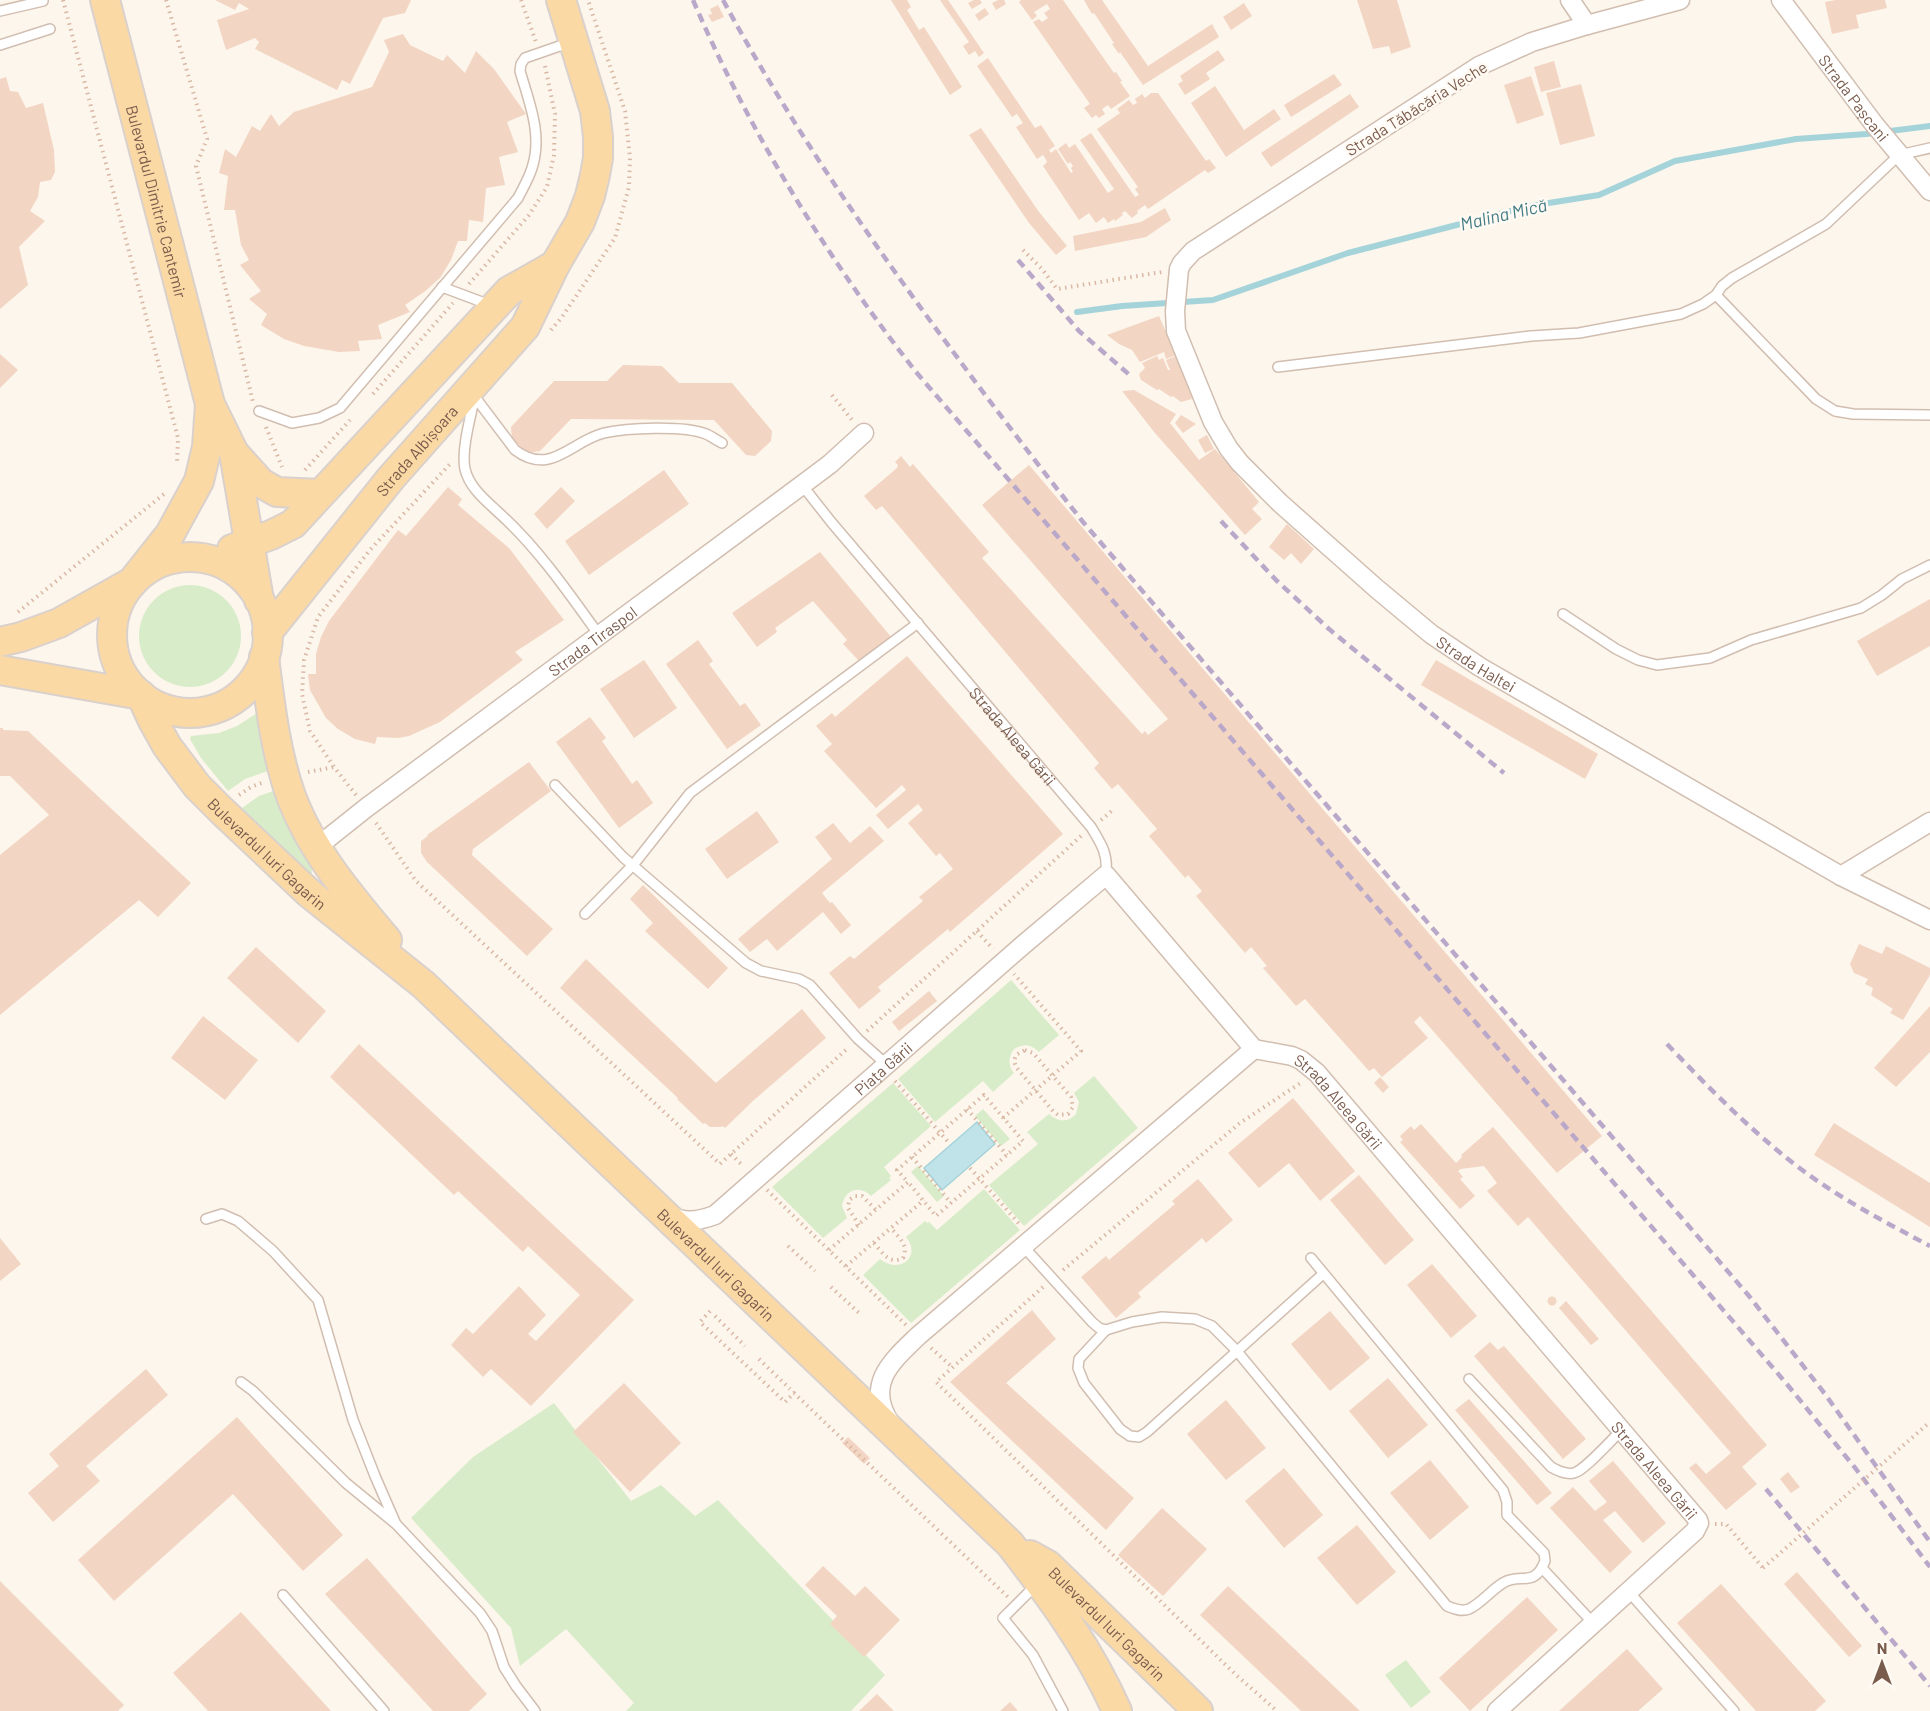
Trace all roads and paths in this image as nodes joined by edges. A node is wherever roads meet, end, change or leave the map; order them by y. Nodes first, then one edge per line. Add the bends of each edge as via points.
1 (63, 0) edge
2 (105, 0) edge
3 (166, 0) edge
4 (521, 0) edge
5 (561, 0) edge
6 (1680, 0) edge
7 (1781, 0) edge
8 (43, 1) edge
9 (1576, 2) edge
10 (0, 11) edge
11 (1587, 25) junction
12 (50, 28) dead end
13 (574, 41) junction
14 (0, 45) edge
15 (540, 53) junction
16 (1930, 148) edge
17 (1899, 154) junction
18 (1930, 191) edge
19 (1023, 250) dead end
20 (555, 265) junction
21 (1179, 276) junction
22 (442, 287) junction
23 (461, 294) junction
24 (1716, 295) junction
25 (494, 307) junction
26 (1278, 367) dead end
27 (477, 388) junction
28 (832, 395) dead end
29 (370, 397) dead end
30 (210, 404) junction
31 (259, 411) junction
32 (355, 414) dead end
33 (1930, 415) edge
34 (850, 418) dead end
35 (864, 433) dead end
36 (722, 443) dead end
37 (234, 453) junction
38 (282, 469) dead end
39 (177, 471) dead end
40 (311, 484) junction
41 (802, 485) junction
42 (169, 490) dead end
43 (249, 543) junction
44 (204, 559) junction
45 (1930, 565) edge
46 (132, 582) junction
47 (259, 600) junction
48 (1563, 614) dead end
49 (14, 615) dead end
50 (918, 623) junction
51 (599, 636) junction
52 (0, 642) edge
53 (266, 645) junction
54 (0, 670) edge
55 (141, 695) junction
56 (310, 731) dead end
57 (334, 767) junction
58 (301, 773) dead end
59 (270, 780) dead end
60 (555, 785) dead end
61 (234, 799) dead end
62 (366, 808) junction
63 (1114, 809) dead end
64 (1930, 822) edge
65 (1091, 827) junction
66 (317, 847) junction
67 (634, 864) junction
68 (1106, 875) junction
69 (1841, 876) junction
70 (585, 914) dead end
71 (1930, 920) edge
72 (977, 931) junction
73 (997, 954) dead end
74 (1014, 974) dead end
75 (424, 985) junction
76 (858, 1039) junction
77 (1254, 1049) junction
78 (890, 1071) junction
79 (1317, 1073) junction
80 (1053, 1076) junction
81 (1036, 1091) junction
82 (968, 1109) junction
83 (1003, 1118) junction
84 (940, 1132) junction
85 (950, 1144) dead end
86 (731, 1154) junction
87 (1007, 1155) junction
88 (912, 1157) junction
89 (970, 1168) dead end
90 (748, 1171) dead end
91 (979, 1179) junction
92 (908, 1182) junction
93 (766, 1189) dead end
94 (650, 1200) junction
95 (924, 1200) junction
96 (951, 1203) junction
97 (876, 1210) junction
98 (206, 1219) dead end
99 (859, 1225) junction
100 (891, 1228) junction
101 (1023, 1238) junction
102 (874, 1243) junction
103 (788, 1246) dead end
104 (829, 1250) junction
105 (1311, 1258) dead end
106 (846, 1266) junction
107 (815, 1271) dead end
108 (1323, 1274) junction
109 (1053, 1279) junction
110 (831, 1287) dead end
111 (710, 1311) dead end
112 (859, 1313) dead end
113 (715, 1316) dead end
114 (909, 1327) dead end
115 (1106, 1330) junction
116 (928, 1345) dead end
117 (745, 1346) dead end
118 (1236, 1350) junction
119 (759, 1359) dead end
120 (952, 1368) junction
121 (1469, 1378) dead end
122 (241, 1382) dead end
123 (790, 1389) dead end
124 (1930, 1422) edge
125 (1621, 1431) junction
126 (900, 1439) junction
127 (1699, 1523) junction
128 (396, 1524) junction
129 (1010, 1544) junction
130 (1542, 1568) junction
131 (1039, 1582) junction
132 (1629, 1592) junction
133 (283, 1595) dead end
134 (1016, 1604) junction
135 (1594, 1624) junction
136 (384, 1711) edge
137 (535, 1711) edge
138 (1063, 1711) edge
139 (1117, 1711) edge
140 (1198, 1711) edge
141 (1277, 1711) edge
142 (1497, 1711) edge
143 (1734, 1711) edge

1 - 39 path via 178,438
2 - 30 main road, Bulevardul Dimitrie Cantemir
3 - 31 path via 207,139 196,166 251,399
4 - 15 path
5 - 13 main road, Strada Albișoara
6 - 11 street, Strada Tăbăcăria Veche
7 - 17 street, Strada Pașcani
8 - 10 lane
9 - 11 street
11 - 21 street, Strada Tăbăcăria Veche via 1533,42 1479,66 1193,251 1182,263
12 - 14 lane
13 - 15 lane
13 - 20 main road, Strada Albișoara via 595,111 598,158 580,222
15 - 22 lane via 525,58 520,71 537,139 533,167 518,198
15 - 23 path via 555,114 554,154 547,187 529,215
16 - 17 lane
17 - 18 street, Strada Pașcani
17 - 24 lane via 1826,224 1732,278
19 - 21 path via 1057,289
20 - 25 main road via 509,291
20 - 27 main road, Strada Albișoara via 525,327
21 - 69 street, Strada Haltei via 1174,321 1213,422 1240,463 1280,503 1431,634 1480,667
22 - 23 lane
22 - 31 lane via 340,408 319,418 292,423
23 - 25 lane
23 - 29 path
24 - 26 lane via 1681,314 1598,330
24 - 33 lane via 1816,399 1835,411
25 - 40 main road
27 - 36 lane via 515,450 534,460 564,455 597,435 632,429 687,430 705,433
27 - 51 lane via 465,456 471,483 541,556
27 - 53 main road, Strada Albișoara via 391,478
28 - 34 path
30 - 37 main road, Bulevardul Dimitrie Cantemir
30 - 46 main road, Bulevardul Dimitrie Cantemir via 207,447 199,482 170,534
31 - 38 path
32 - 40 path
35 - 41 street, Strada Tiraspol
37 - 40 main road via 261,483 277,492
37 - 43 main road, Bulevardul Dimitrie Cantemir
40 - 43 main road via 293,524
41 - 50 lane, Strada Aleea Gării
41 - 51 street, Strada Tiraspol
42 - 49 path
43 - 44 main road
43 - 47 main road, Bulevardul Dimitrie Cantemir
44 - 46 main road via 181,558 158,564
44 - 47 main road via 233,570
45 - 48 lane via 1861,608 1750,640 1710,658 1668,664 1638,660 1616,650
46 - 52 main road via 59,623
46 - 55 main road via 116,609 112,638 119,667
47 - 53 main road via 267,621
50 - 65 lane, Strada Aleea Gării
50 - 67 lane via 690,793
51 - 62 street, Strada Tiraspol
53 - 55 main road via 254,680 219,707 198,712 175,711
53 - 66 main road, Bulevardul Iuri Gagarin via 271,709 285,777
54 - 55 main road
55 - 75 main road, Bulevardul Iuri Gagarin via 167,746 197,786 309,893
56 - 57 path
57 - 58 path
57 - 62 path
59 - 61 path
60 - 67 lane
62 - 66 street, Strada Tiraspol
62 - 86 path via 416,881 720,1164
63 - 65 path
64 - 69 street
65 - 68 lane, Strada Aleea Gării via 1108,861
65 - 72 path
66 - 75 main road, Bulevardul Iuri Gagarin via 350,896
67 - 70 lane
67 - 76 lane via 746,963 810,985
68 - 77 street
68 - 78 street, Piața Gării via 1023,945
69 - 71 street, Strada Haltei
72 - 73 path
72 - 76 path
74 - 80 path via 1082,1051
75 - 94 main road, Bulevardul Iuri Gagarin
76 - 78 lane
76 - 86 path
77 - 79 street, Strada Aleea Gării via 1292,1056
77 - 101 street
78 - 84 path
78 - 94 street, Piața Gării via 715,1215 687,1221 673,1217
79 - 109 path via 1240,1123
79 - 125 street, Strada Aleea Gării
80 - 81 path
80 - 81 path via 1073,1101 1068,1114 1055,1113
80 - 81 path via 1031,1051 1018,1053 1014,1064
81 - 83 path
82 - 83 path via 984,1095
82 - 84 path
82 - 87 path
83 - 87 path via 1023,1141
84 - 85 path
84 - 88 path
86 - 90 path
87 - 91 path
88 - 92 path via 897,1170
88 - 96 path
89 - 91 path
91 - 96 path
91 - 101 path
92 - 95 path
92 - 97 path
93 - 104 path
94 - 126 main road, Bulevardul Iuri Gagarin
95 - 96 path via 936,1216
95 - 100 path
97 - 99 path
97 - 99 path via 862,1196 851,1197 848,1208
98 - 128 lane via 222,1214 238,1221 273,1251 318,1300 353,1420
99 - 104 path
100 - 102 path
100 - 102 path via 905,1245 903,1258 890,1259
101 - 109 lane
101 - 126 street via 886,1370 880,1384 880,1400
102 - 106 path
103 - 107 path
104 - 106 path
105 - 108 lane
106 - 114 path
108 - 118 lane
108 - 130 lane via 1503,1490 1507,1515 1544,1553
109 - 115 lane via 1092,1322
109 - 120 path
110 - 112 path
111 - 134 path via 700,1322 786,1402 794,1393
113 - 117 path
115 - 118 lane via 1162,1317 1195,1319 1212,1326
115 - 118 lane via 1080,1359 1078,1368 1084,1383 1130,1436 1139,1437 1147,1432
116 - 120 path
118 - 130 lane via 1447,1606 1468,1610 1505,1581 1526,1579
119 - 123 path
120 - 141 path via 936,1382
121 - 125 lane via 1559,1472 1571,1474 1580,1470
122 - 128 lane via 346,1483
124 - 127 path, bridge via 1763,1568 1726,1524
125 - 127 street, Strada Aleea Gării
126 - 129 main road, Bulevardul Iuri Gagarin
127 - 132 street, Strada Aleea Gării
128 - 137 lane via 480,1613 492,1631 504,1667
129 - 131 main road, Bulevardul Iuri Gagarin
129 - 140 main road, Bulevardul Iuri Gagarin via 1048,1564
130 - 135 lane
131 - 134 lane
131 - 139 main road, Bulevardul Iuri Gagarin via 1089,1656
132 - 135 street, Strada Aleea Gării
132 - 143 lane
133 - 136 lane
134 - 138 lane via 1003,1618 1033,1655
135 - 142 street, Strada Aleea Gării

